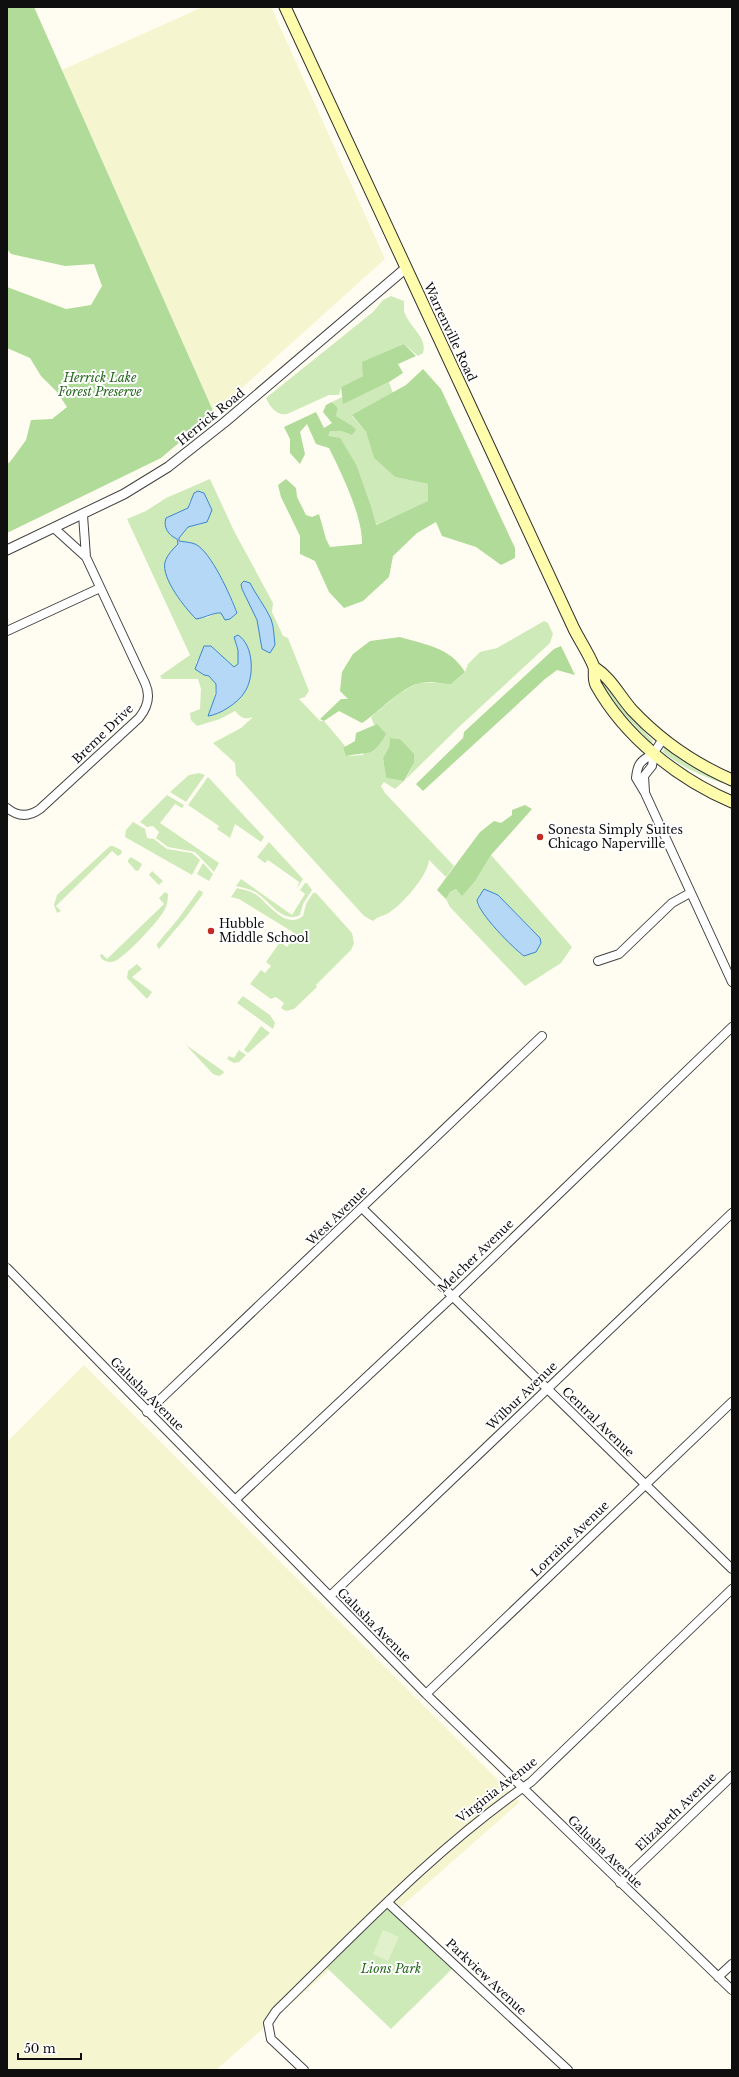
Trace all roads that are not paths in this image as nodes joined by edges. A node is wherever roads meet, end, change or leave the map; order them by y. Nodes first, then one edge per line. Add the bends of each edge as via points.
1 (285, 7) edge
2 (406, 268) junction
3 (83, 515) junction
4 (54, 528) junction
5 (7, 550) edge
6 (86, 557) junction
7 (100, 588) junction
8 (7, 631) edge
9 (594, 667) junction
10 (663, 739) junction
11 (654, 752) junction
12 (732, 780) edge
13 (732, 802) edge
14 (7, 808) edge
15 (690, 893) junction
16 (598, 961) dead end
17 (732, 982) edge
18 (732, 1027) edge
19 (542, 1036) dead end
20 (362, 1208) junction
21 (732, 1213) edge
22 (7, 1268) edge
23 (452, 1297) junction
24 (547, 1389) junction
25 (732, 1402) edge
26 (147, 1412) junction
27 (645, 1484) junction
28 (235, 1500) junction
29 (732, 1569) edge
30 (732, 1589) edge
31 (330, 1596) junction
32 (426, 1694) junction
33 (732, 1776) edge
34 (521, 1788) junction
35 (620, 1882) junction
36 (388, 1903) junction
37 (732, 1964) edge
38 (718, 1977) junction
39 (732, 1990) edge
40 (304, 2070) edge
41 (568, 2070) edge

1 - 2 main road, Warrenville Road
2 - 3 street, Herrick Road via 180,458 141,484
2 - 9 main road, Warrenville Road
3 - 4 street, Herrick Road
3 - 6 street, Breme Drive
4 - 5 street, Herrick Road
4 - 6 street, Breme Drive
6 - 7 street, Breme Drive
7 - 8 street
7 - 14 street, Breme Drive via 148,688 146,708 139,718 35,813 18,814
9 - 10 main road, Warrenville Road via 606,674 630,708
9 - 11 main road, Warrenville Road via 594,683 605,699 628,728
10 - 11 street
10 - 12 main road, Warrenville Road via 699,764
11 - 13 main road, Warrenville Road via 696,784
11 - 15 street via 644,758 636,773 638,784 645,793
15 - 16 street via 672,904 619,954
15 - 17 street
18 - 23 street, Melcher Avenue
19 - 20 street, West Avenue
20 - 23 street, Central Avenue
20 - 26 street, West Avenue
21 - 24 street, Wilbur Avenue
22 - 26 street, Galusha Avenue
23 - 24 street, Central Avenue
23 - 28 street, Melcher Avenue
24 - 27 street, Central Avenue
24 - 31 street, Wilbur Avenue
25 - 27 street, Lorraine Avenue
26 - 28 street, Galusha Avenue
27 - 29 street, Central Avenue
27 - 32 street, Lorraine Avenue
28 - 31 street, Galusha Avenue
30 - 34 street, Virginia Avenue via 531,1782
31 - 32 street, Galusha Avenue
32 - 34 street, Galusha Avenue
33 - 35 street, Elizabeth Avenue
34 - 35 street, Galusha Avenue
34 - 36 street, Virginia Avenue via 453,1840
35 - 38 street, Galusha Avenue
36 - 40 street, Virginia Avenue via 276,2010 268,2023 271,2039
36 - 41 street, Parkview Avenue
37 - 38 street
38 - 39 street, Galusha Avenue

